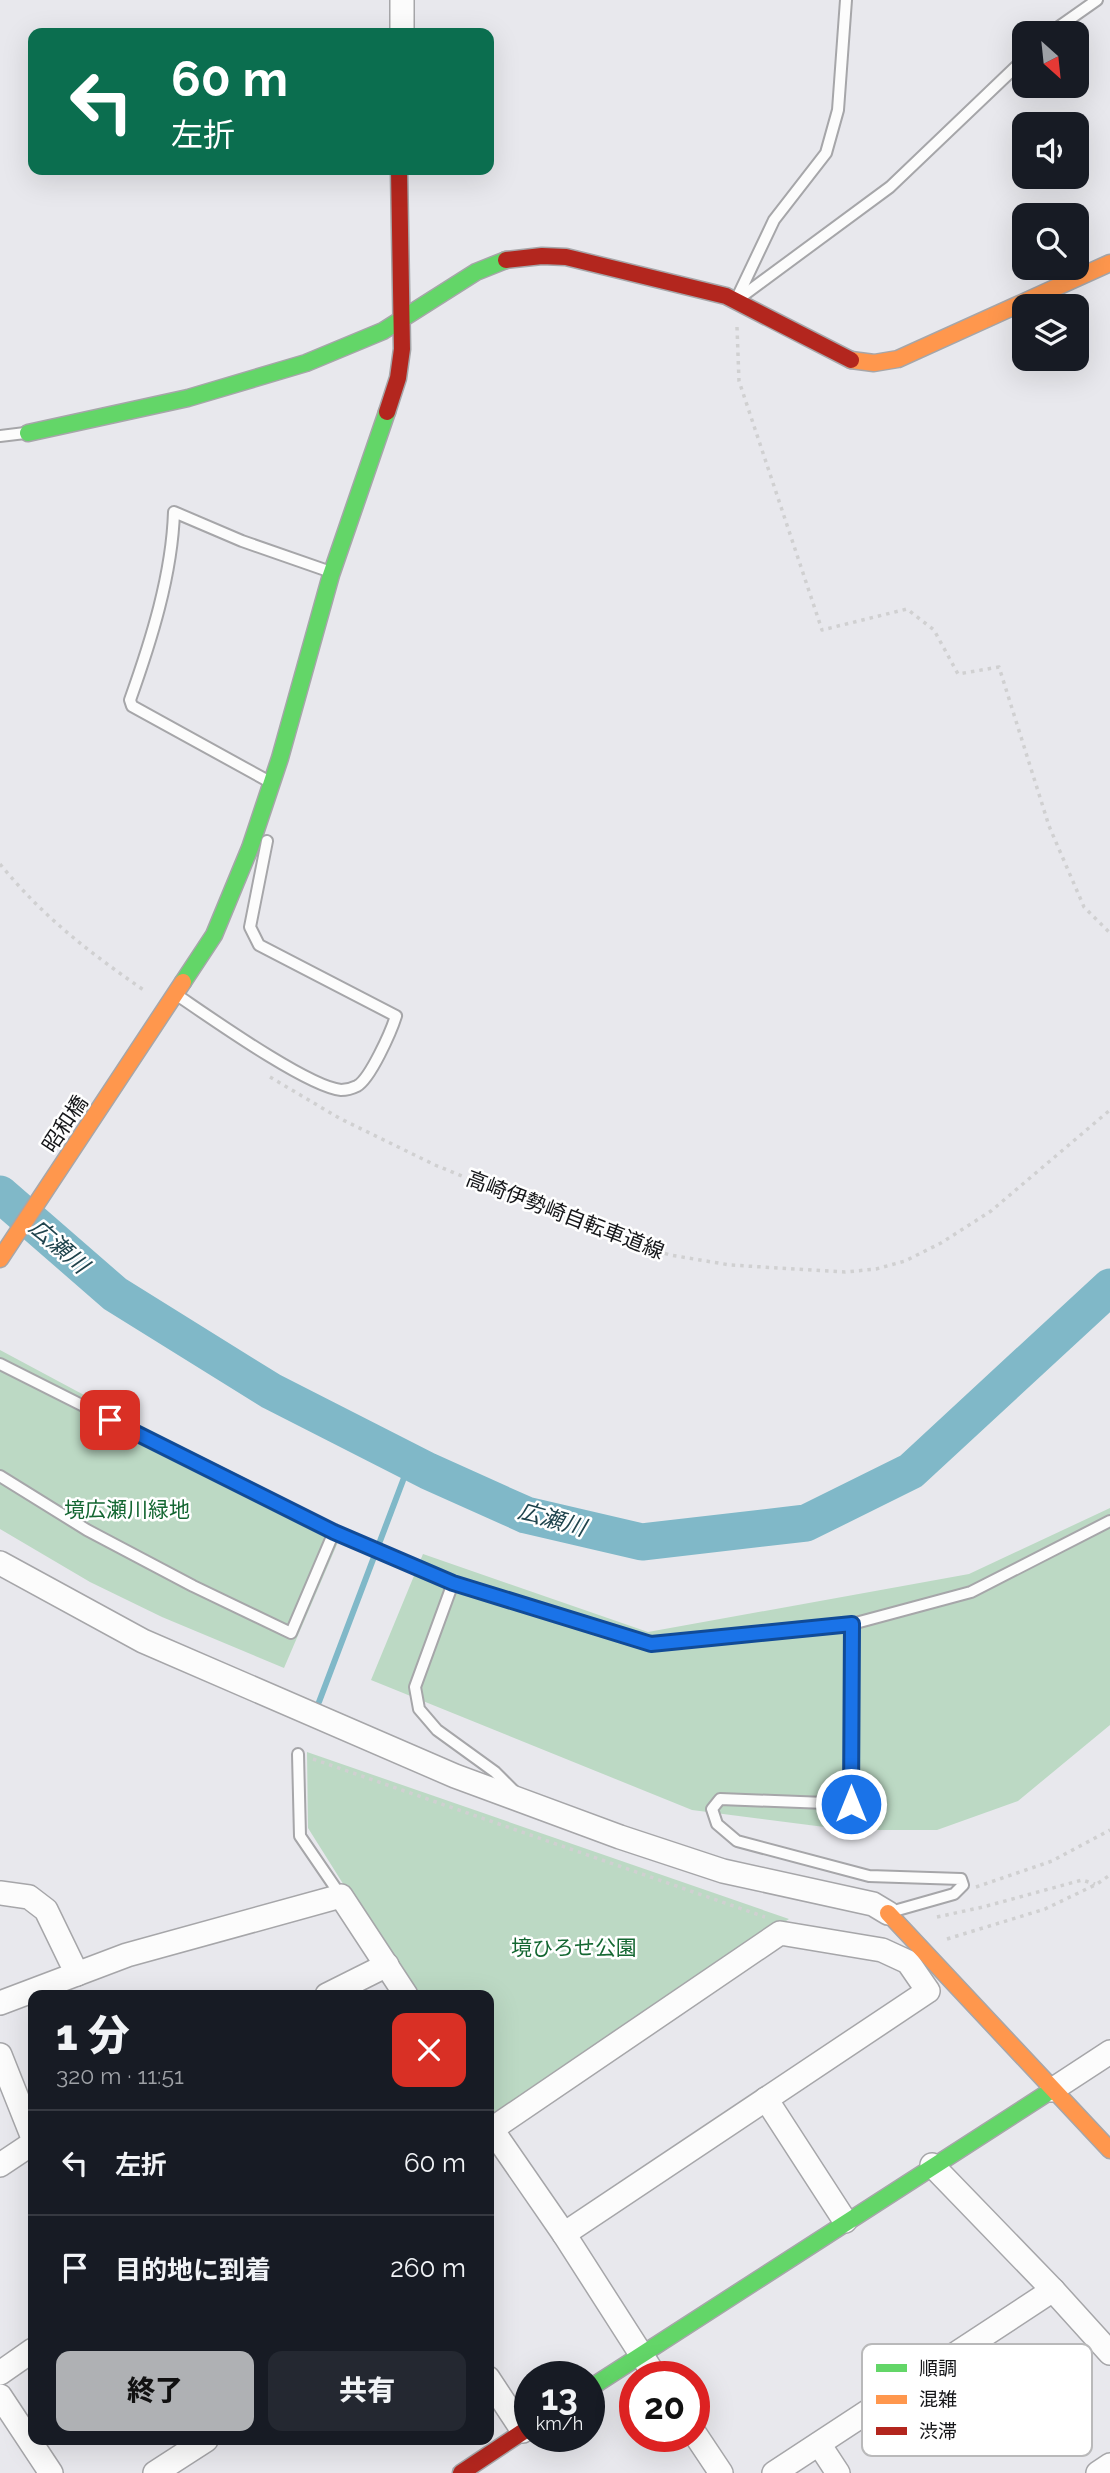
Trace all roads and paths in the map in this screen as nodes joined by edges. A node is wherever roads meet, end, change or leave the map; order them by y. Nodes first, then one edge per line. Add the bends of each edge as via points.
1 (402, 0) edge
2 (846, 0) edge
3 (1097, 0) edge
4 (1067, 21) edge
5 (402, 28) edge
6 (1012, 70) edge
7 (399, 175) edge
8 (1110, 263) edge
9 (736, 300) junction
10 (400, 322) junction
11 (28, 433) joint
12 (0, 436) edge
13 (332, 573) junction
14 (272, 783) junction
15 (263, 817) junction
16 (0, 864) edge
17 (1110, 933) edge
18 (148, 993) dead end
19 (177, 995) junction
20 (259, 1069) dead end
21 (1110, 1110) edge
22 (0, 1259) edge
23 (0, 1364) edge
24 (0, 1476) edge
25 (1110, 1521) edge
26 (334, 1532) junction
27 (0, 1563) edge
28 (453, 1583) junction
29 (852, 1624) junction
30 (298, 1754) dead end
31 (527, 1802) junction
32 (1110, 1830) edge
33 (1097, 1884) dead end
34 (0, 1893) edge
35 (954, 1894) junction
36 (341, 1896) junction
37 (888, 1913) junction
38 (935, 1917) dead end
39 (387, 1965) junction
40 (77, 1974) junction
41 (35, 1990) edge
42 (337, 1990) edge
43 (403, 1990) edge
44 (28, 1992) edge
45 (0, 2003) edge
46 (1110, 2052) edge
47 (0, 2055) edge
48 (1052, 2090) junction
49 (766, 2099) junction
50 (494, 2124) edge
51 (28, 2127) edge
52 (494, 2133) edge
53 (28, 2144) edge
54 (1110, 2150) edge
55 (0, 2165) edge
56 (932, 2165) junction
57 (845, 2221) junction
58 (564, 2234) junction
59 (1053, 2290) junction
60 (971, 2344) edge
61 (28, 2353) edge
62 (1110, 2353) edge
63 (640, 2355) junction
64 (644, 2361) edge
65 (0, 2373) edge
66 (605, 2378) edge
67 (494, 2386) edge
68 (0, 2396) edge
69 (514, 2412) edge
70 (862, 2416) edge
71 (28, 2438) edge
72 (514, 2438) edge
73 (819, 2444) junction
74 (32, 2445) edge
75 (198, 2445) edge
76 (707, 2452) edge
77 (1110, 2465) edge
78 (51, 2473) edge
79 (155, 2473) edge
80 (461, 2473) edge
81 (722, 2473) edge
82 (774, 2473) edge
83 (838, 2473) edge
84 (1098, 2473) edge

1 - 5 street
2 - 9 lane via 838,110 826,153 774,220
3 - 4 lane
6 - 9 lane via 890,187
7 - 10 street, 昭和橋
8 - 9 street via 887,362 844,359
9 - 10 street via 565,258 524,256 475,271
9 - 17 path via 739,381 822,629 907,609 933,630 958,674 999,667 1049,826 1084,907
10 - 11 street via 342,349 236,384
10 - 13 street, 昭和橋 via 398,378
11 - 12 lane
13 - 14 street, 昭和橋
13 - 14 lane via 174,512 163,584 132,706
14 - 15 street, 昭和橋
15 - 19 street, 昭和橋 via 220,923
15 - 19 lane via 269,832 250,927 253,938 396,1016 393,1024 365,1080 342,1090 285,1064
16 - 18 path via 80,946
19 - 22 street, 昭和橋
20 - 21 path, 高崎伊勢崎自転車道線 via 338,1118 435,1165 609,1236 670,1255 730,1265 845,1272 905,1261 940,1243 991,1211
23 - 26 lane
24 - 26 lane via 87,1530 291,1633
25 - 29 lane via 971,1592
26 - 28 lane
27 - 31 street via 143,1641
28 - 29 lane via 651,1644
28 - 31 lane via 415,1687 419,1709 437,1730
29 - 35 lane via 851,1804 720,1799 712,1810 717,1824 737,1841 869,1875 961,1879 963,1885
30 - 36 lane via 300,1836
31 - 37 street via 723,1871 873,1904
32 - 35 path via 1052,1861
33 - 38 path via 1082,1880
34 - 40 street via 29,1897 46,1910
35 - 37 lane
36 - 39 street
36 - 40 street via 127,1955
37 - 48 street
39 - 42 street
39 - 43 street
40 - 41 street
44 - 45 street
46 - 48 street
47 - 51 street
48 - 54 street
48 - 56 street
49 - 50 street via 928,1991 908,1962 882,1950 780,1933
49 - 57 street
49 - 58 street
52 - 58 street
53 - 55 street
56 - 57 street
56 - 59 street
57 - 63 street
58 - 63 street
59 - 60 street
59 - 62 street
61 - 65 street
63 - 64 street
63 - 66 street
67 - 69 street
68 - 71 street
70 - 73 street
72 - 80 street
73 - 82 street
73 - 83 street
74 - 78 street
75 - 79 street
76 - 81 street
77 - 84 street

